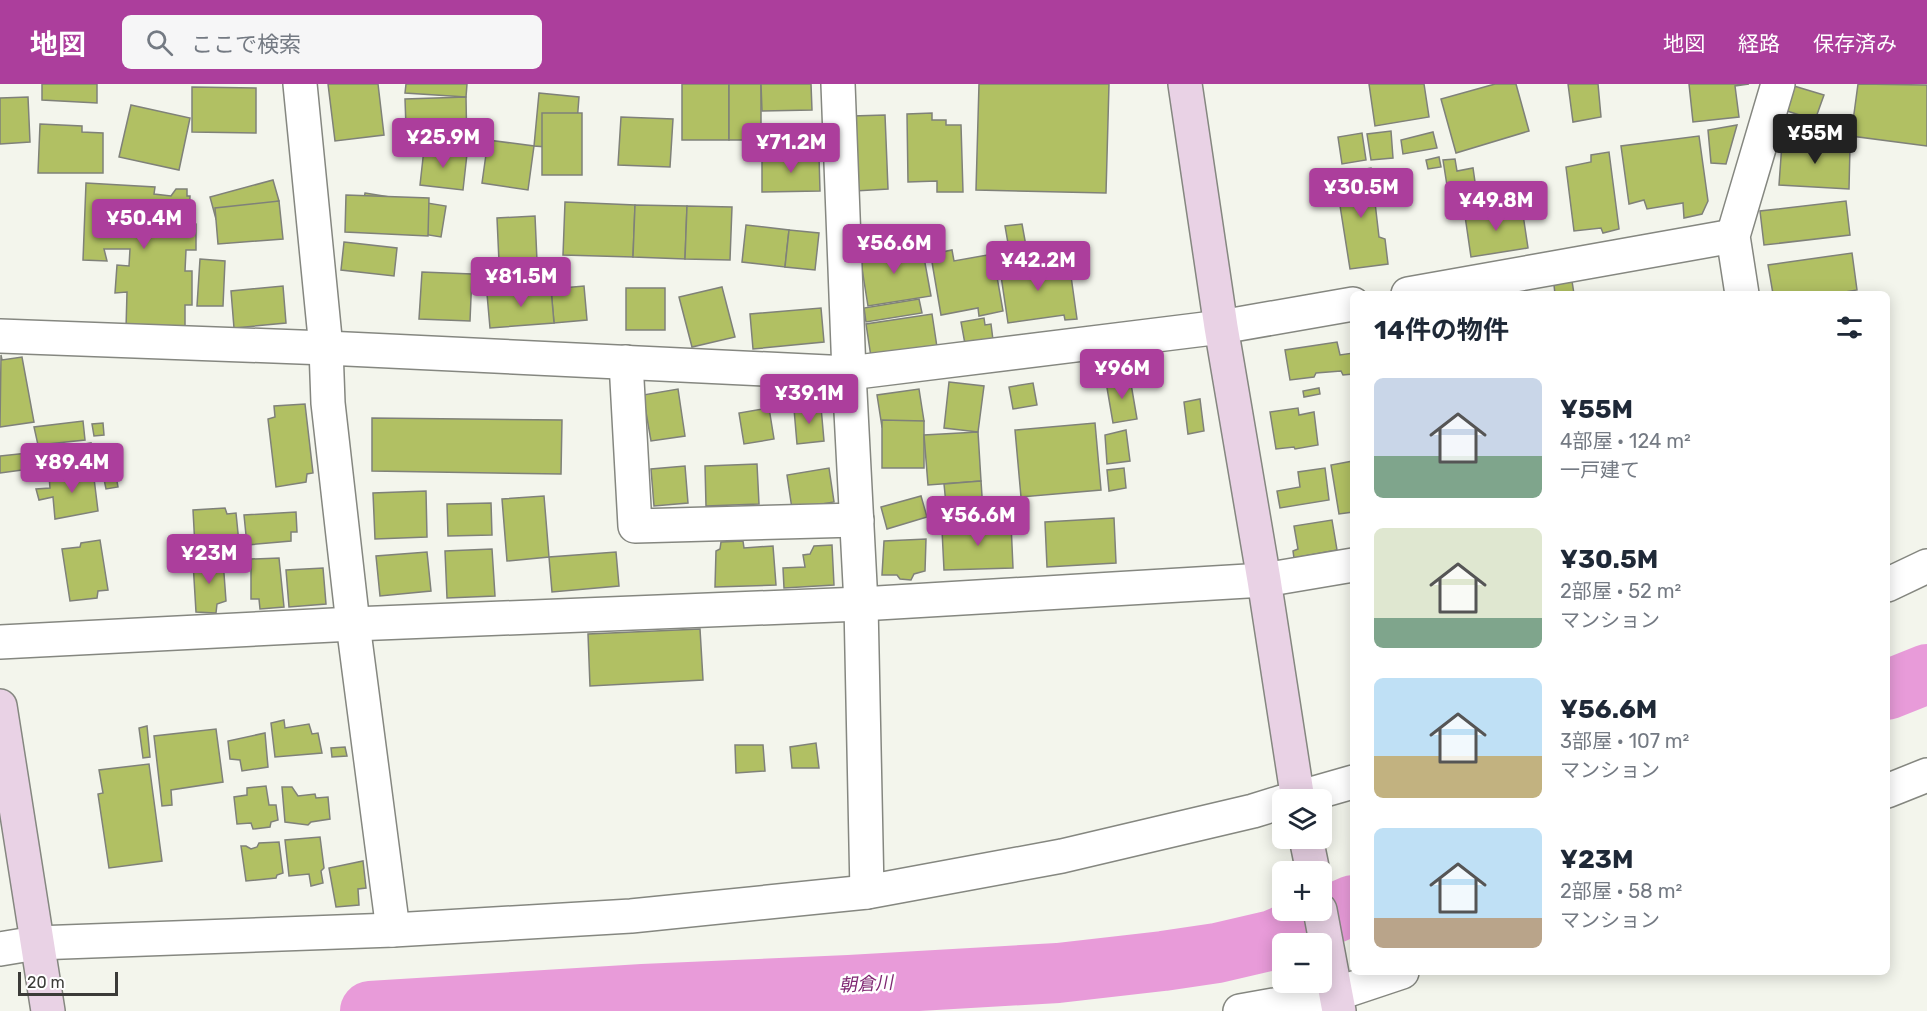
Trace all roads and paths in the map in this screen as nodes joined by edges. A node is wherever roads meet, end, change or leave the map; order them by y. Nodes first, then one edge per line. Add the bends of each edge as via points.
1 (300, 84) edge
2 (838, 84) edge
3 (1185, 84) edge
4 (1778, 84) edge
5 (1733, 236) junction
6 (1425, 291) edge
7 (1742, 291) edge
8 (1350, 305) edge
9 (1221, 327) junction
10 (0, 336) edge
11 (326, 348) junction
12 (626, 362) junction
13 (849, 373) junction
14 (857, 520) junction
15 (1350, 566) edge
16 (1927, 566) edge
17 (1264, 580) junction
18 (1890, 584) edge
19 (861, 604) junction
20 (353, 624) junction
21 (0, 642) edge
22 (0, 706) edge
23 (1927, 775) edge
24 (1350, 783) edge
25 (1291, 789) edge
26 (1328, 789) edge
27 (1890, 790) edge
28 (1272, 806) edge
29 (867, 892) junction
30 (1322, 921) edge
31 (393, 930) junction
32 (0, 949) edge
33 (39, 954) junction
34 (1393, 975) edge
35 (1336, 994) edge
36 (48, 1011) edge
37 (1240, 1011) edge

1 - 11 street
2 - 13 street
3 - 9 street
4 - 5 street
5 - 6 street
5 - 7 street
8 - 9 street
9 - 13 street
9 - 17 street
10 - 11 street
11 - 12 street
11 - 20 street via 328,403
12 - 13 street
12 - 14 street via 635,525
13 - 14 street
14 - 19 street
15 - 17 street
16 - 18 street
17 - 19 street
17 - 25 street
19 - 20 street
19 - 29 street
20 - 21 street
20 - 31 street
22 - 33 street
23 - 27 street
24 - 26 street
28 - 29 street via 1062,856
29 - 31 street via 632,916
30 - 35 street
31 - 33 street
32 - 33 street
33 - 36 street
34 - 35 street
35 - 37 street

